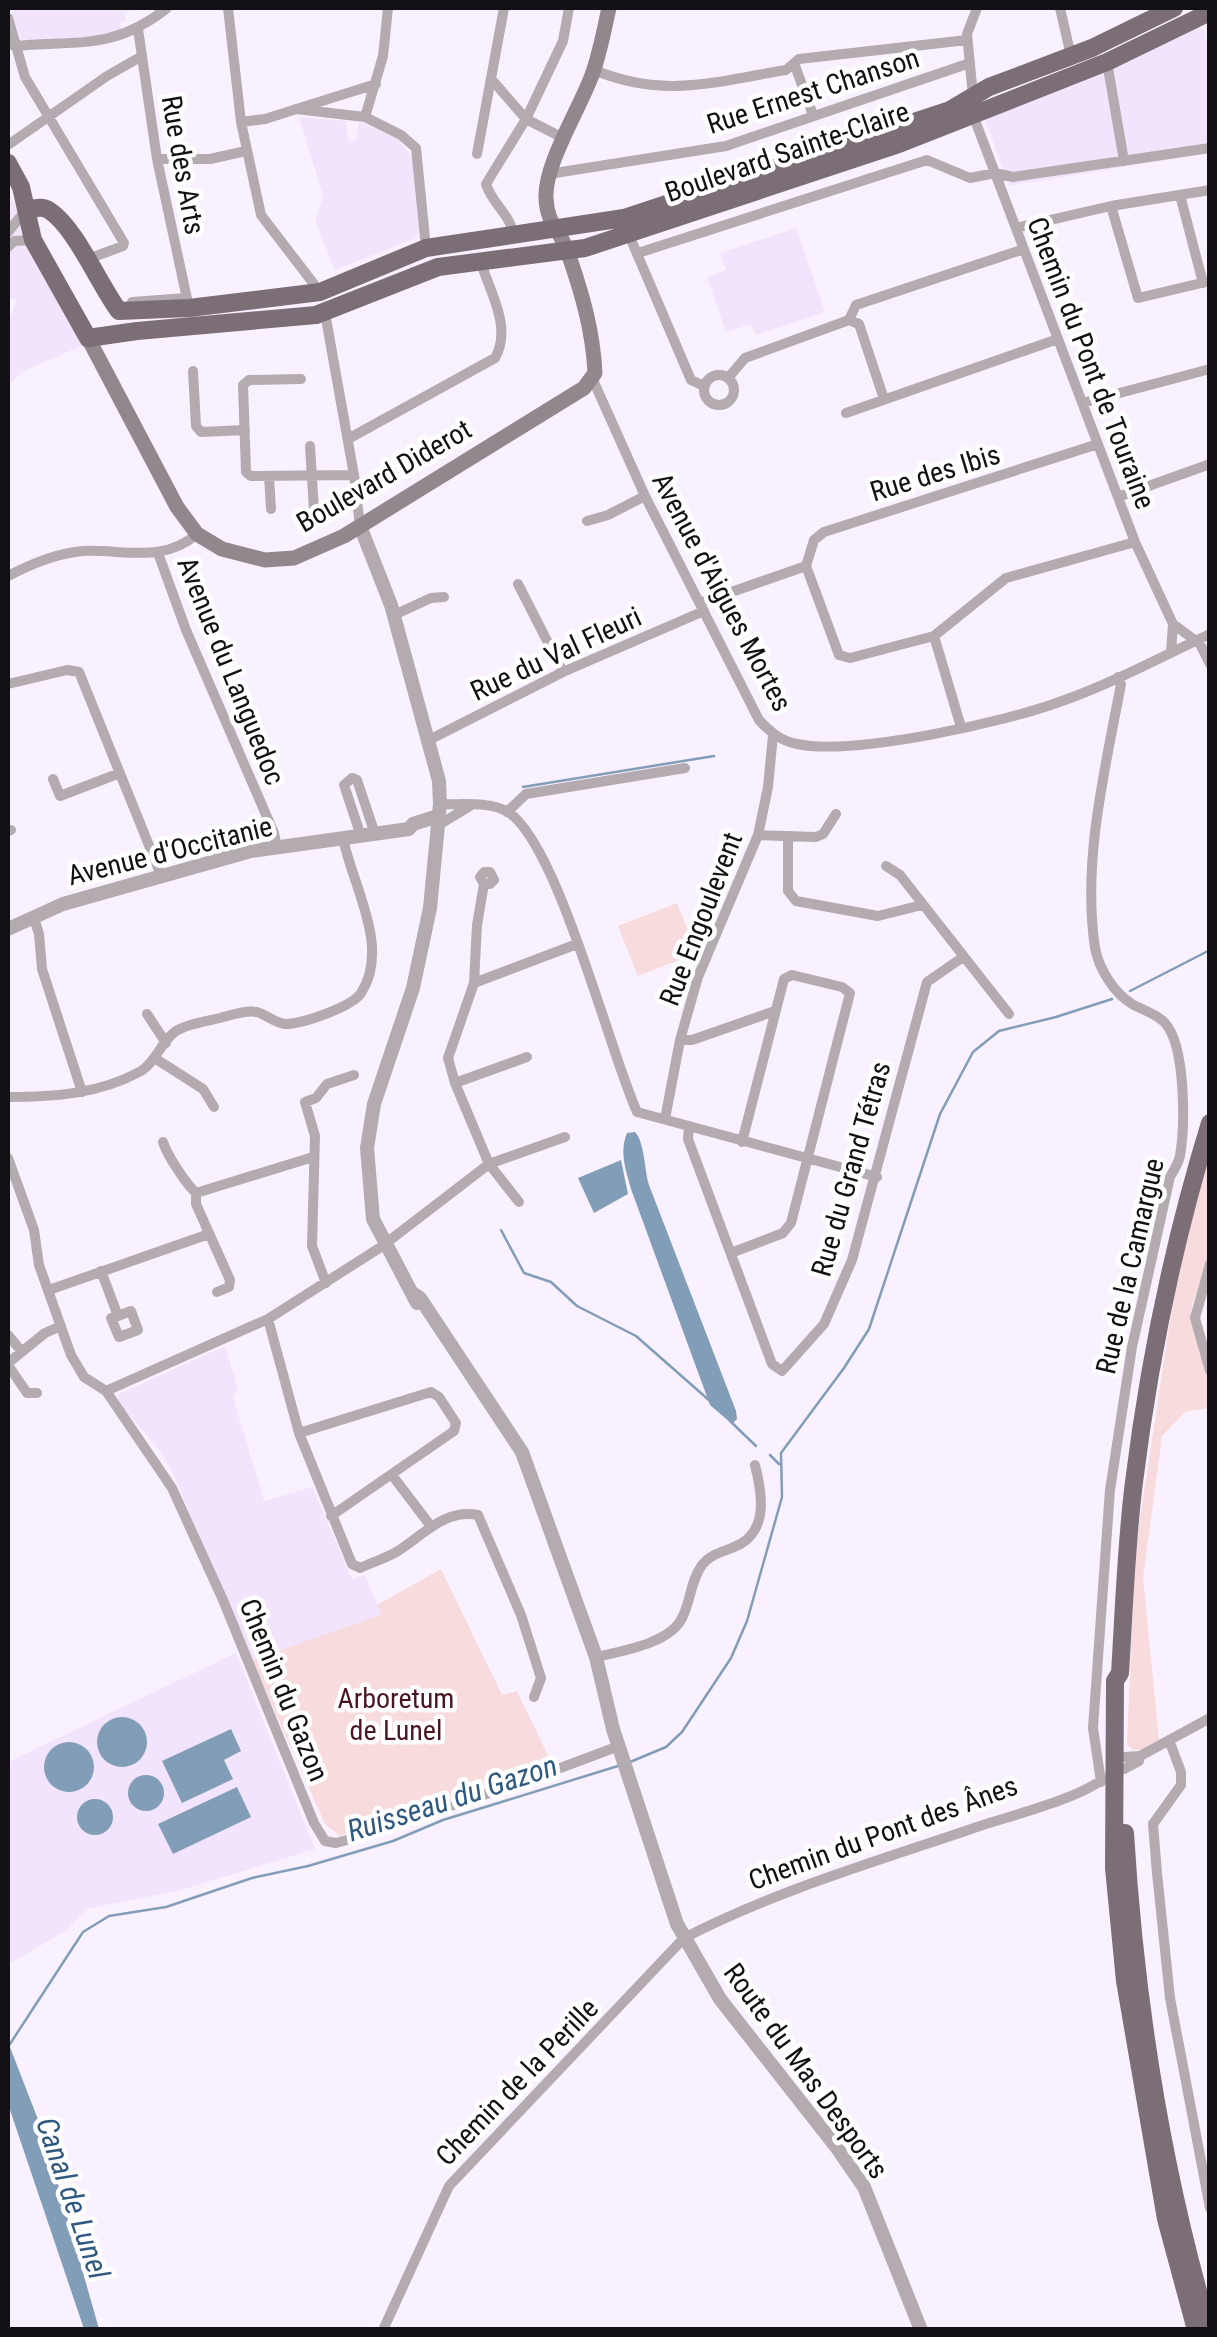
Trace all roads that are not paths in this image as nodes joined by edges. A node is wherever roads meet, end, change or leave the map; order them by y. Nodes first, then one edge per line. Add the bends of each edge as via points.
1 (167, 8) edge
2 (228, 8) edge
3 (388, 8) edge
4 (504, 8) edge
5 (569, 8) edge
6 (609, 8) edge
7 (977, 8) edge
8 (1060, 8) edge
9 (1174, 8) edge
10 (1209, 15) edge
11 (8, 18) edge
12 (138, 30) junction
13 (968, 40) junction
14 (14, 46) junction
15 (142, 56) junction
16 (1071, 56) junction
17 (1107, 62) junction
18 (794, 63) junction
19 (970, 63) junction
20 (594, 70) junction
21 (493, 81) junction
22 (376, 84) junction
23 (296, 109) junction
24 (966, 109) junction
25 (812, 115) junction
26 (48, 117) junction
27 (365, 117) junction
28 (526, 119) junction
29 (241, 122) junction
30 (564, 139) junction
31 (8, 146) edge
32 (1210, 148) edge
33 (246, 151) junction
34 (477, 154) dead end
35 (158, 159) junction
36 (1124, 161) junction
37 (8, 163) edge
38 (550, 171) junction
39 (995, 174) junction
40 (1210, 190) edge
41 (1180, 195) junction
42 (1111, 206) junction
43 (27, 210) junction
44 (627, 226) junction
45 (1016, 228) junction
46 (557, 229) junction
47 (8, 232) edge
48 (514, 236) junction
49 (33, 240) junction
50 (8, 247) edge
51 (426, 248) junction
52 (1024, 250) junction
53 (568, 252) junction
54 (638, 253) junction
55 (88, 259) junction
56 (481, 263) junction
57 (1206, 282) edge
58 (320, 292) junction
59 (187, 303) junction
60 (325, 313) junction
61 (849, 320) junction
62 (88, 338) junction
63 (1058, 339) junction
64 (1210, 369) edge
65 (193, 371) dead end
66 (728, 378) junction
67 (301, 380) dead end
68 (593, 380) junction
69 (704, 386) junction
70 (884, 399) junction
71 (1082, 403) junction
72 (846, 413) dead end
73 (244, 430) junction
74 (348, 439) junction
75 (1098, 444) junction
76 (310, 446) dead end
77 (1210, 464) edge
78 (354, 475) junction
79 (269, 476) junction
80 (312, 476) junction
81 (645, 496) junction
82 (1118, 497) junction
83 (271, 509) dead end
84 (314, 510) dead end
85 (587, 521) dead end
86 (360, 526) junction
87 (197, 534) junction
88 (1135, 542) junction
89 (158, 553) junction
90 (806, 566) junction
91 (8, 576) edge
92 (518, 584) dead end
93 (444, 597) dead end
94 (702, 607) junction
95 (394, 615) junction
96 (1172, 624) junction
97 (1210, 634) edge
98 (934, 636) junction
99 (1194, 641) junction
100 (1171, 652) junction
101 (1210, 664) edge
102 (563, 672) junction
103 (1118, 676) junction
104 (8, 684) edge
105 (961, 728) junction
106 (773, 734) junction
107 (430, 740) junction
108 (685, 768) dead end
109 (120, 774) junction
110 (54, 779) dead end
111 (470, 806) junction
112 (507, 812) junction
113 (836, 814) dead end
114 (437, 822) junction
115 (409, 829) junction
116 (368, 835) junction
117 (758, 835) junction
118 (344, 838) junction
119 (788, 838) junction
120 (277, 848) junction
121 (886, 866) dead end
122 (161, 875) junction
123 (484, 884) dead end
124 (922, 906) junction
125 (34, 918) junction
126 (8, 929) edge
127 (577, 944) junction
128 (964, 957) junction
129 (474, 982) junction
130 (775, 1012) junction
131 (148, 1014) dead end
132 (1009, 1014) dead end
133 (680, 1040) junction
134 (166, 1042) junction
135 (526, 1057) dead end
136 (156, 1059) junction
137 (354, 1075) dead end
138 (455, 1083) junction
139 (82, 1092) junction
140 (8, 1097) edge
141 (214, 1107) dead end
142 (665, 1120) junction
143 (1210, 1124) edge
144 (689, 1128) junction
145 (565, 1137) dead end
146 (163, 1142) dead end
147 (742, 1142) junction
148 (313, 1157) junction
149 (8, 1158) edge
150 (808, 1159) junction
151 (489, 1164) junction
152 (876, 1177) junction
153 (196, 1193) junction
154 (518, 1202) dead end
155 (209, 1234) junction
156 (386, 1243) junction
157 (731, 1253) junction
158 (1210, 1264) edge
159 (101, 1272) junction
160 (326, 1283) junction
161 (50, 1290) junction
162 (217, 1292) dead end
163 (118, 1316) dead end
164 (268, 1319) junction
165 (62, 1326) junction
166 (8, 1335) edge
167 (22, 1352) junction
168 (8, 1364) edge
169 (1210, 1371) edge
170 (106, 1391) junction
171 (37, 1394) dead end
172 (299, 1433) junction
173 (754, 1464) dead end
174 (392, 1475) junction
175 (331, 1516) junction
176 (430, 1525) junction
177 (591, 1658) junction
178 (534, 1697) dead end
179 (1210, 1718) edge
180 (1169, 1740) junction
181 (620, 1750) junction
182 (1120, 1770) junction
183 (684, 1938) junction
184 (1210, 2208) edge
185 (383, 2330) edge
186 (921, 2330) edge
187 (1196, 2330) edge
188 (1209, 2330) edge

1 - 12 street
2 - 29 street
3 - 22 street
4 - 21 street
5 - 28 street via 562,40
6 - 20 main road
7 - 13 street
8 - 16 street
9 - 16 main road, Boulevard Sainte-Claire
10 - 17 main road, Boulevard Sainte-Claire
11 - 14 street
12 - 14 street via 101,42
12 - 15 street, Rue des Arts
13 - 18 street
13 - 19 street, Chemin du Pont de Touraine
14 - 26 street
15 - 26 street
15 - 35 street, Rue des Arts
16 - 24 main road, Boulevard Sainte-Claire
17 - 24 main road, Boulevard Sainte-Claire
17 - 36 street
18 - 20 street via 786,70 675,89
18 - 25 street
19 - 24 street, Chemin du Pont de Touraine
19 - 25 street, Rue Ernest Chanson
20 - 30 main road
21 - 28 street
21 - 34 street
22 - 23 street
22 - 27 street
23 - 27 street
23 - 29 street
24 - 39 street, Chemin du Pont de Touraine
24 - 44 main road, Boulevard Sainte-Claire via 864,156
25 - 38 street, Rue Ernest Chanson via 726,146
26 - 31 street
26 - 55 street via 124,242
27 - 51 street via 416,148
28 - 30 street
28 - 48 street via 486,184
29 - 33 street
30 - 38 main road
32 - 36 street
33 - 35 street
33 - 58 street via 267,227
35 - 59 street, Rue des Arts
36 - 39 street
37 - 43 main road
38 - 46 main road via 548,220
39 - 45 street, Chemin du Pont de Touraine
39 - 54 street via 970,178 927,160
40 - 41 street
41 - 42 street
41 - 57 street
42 - 45 street
42 - 57 street via 1138,298
43 - 47 street
43 - 49 main road
43 - 55 main road via 54,214
44 - 46 main road, Boulevard Sainte-Claire
44 - 53 main road, Boulevard Sainte-Claire
44 - 54 street
45 - 52 street, Chemin du Pont de Touraine
46 - 48 main road, Boulevard Sainte-Claire
46 - 53 main road
48 - 51 main road, Boulevard Sainte-Claire
49 - 50 street
49 - 62 main road
51 - 58 main road
52 - 61 street via 856,305
52 - 63 street, Chemin du Pont de Touraine
53 - 56 main road, Boulevard Sainte-Claire
53 - 68 main road via 591,327
54 - 69 street via 691,380
55 - 59 main road via 119,311
56 - 60 main road, Boulevard Sainte-Claire via 438,267
56 - 74 street via 504,332 494,358
58 - 59 main road
58 - 60 main road
60 - 62 main road, Boulevard Sainte-Claire
60 - 74 street
61 - 66 street via 746,358
61 - 70 street via 859,324
62 - 87 main road via 176,508
63 - 70 street
63 - 71 street, Chemin du Pont de Touraine
64 - 71 street
65 - 73 street via 201,432
66 - 69 street via 712,376
66 - 69 street via 733,394 722,405 706,399
67 - 73 street via 243,385
68 - 81 street, Avenue d'Aigues Mortes
68 - 86 main road, Boulevard Diderot
70 - 72 street
71 - 75 street, Chemin du Pont de Touraine
73 - 79 street via 246,472
74 - 78 street
75 - 82 street, Chemin du Pont de Touraine
75 - 90 street, Rue des Ibis via 824,532 814,540
76 - 80 street
77 - 82 street
78 - 80 street
78 - 86 street
79 - 80 street
79 - 83 street
80 - 84 street
81 - 85 street
81 - 94 street, Avenue d'Aigues Mortes
82 - 88 street, Chemin du Pont de Touraine
86 - 87 main road, Boulevard Diderot via 281,560 236,554
86 - 95 street, Route du Mas Desports
87 - 89 street, Avenue du Languedoc
88 - 96 street, Chemin du Pont de Touraine
88 - 98 street via 998,582
89 - 91 street via 50,556
89 - 120 street, Avenue du Languedoc
90 - 94 street, Rue du Val Fleuri
90 - 98 street via 839,655 850,658
92 - 102 street
93 - 95 street
94 - 102 street, Rue du Val Fleuri
94 - 106 street, Avenue d'Aigues Mortes via 759,720
95 - 107 street, Route du Mas Desports
96 - 99 street, Chemin du Pont de Touraine
96 - 100 street, Chemin du Pont de Touraine
97 - 99 street, Avenue d'Aigues Mortes
98 - 105 street
99 - 100 street, Avenue d'Aigues Mortes
99 - 101 street, Chemin du Pont de Touraine
100 - 103 street, Avenue d'Aigues Mortes
102 - 107 street, Rue du Val Fleuri
103 - 105 street, Avenue d'Aigues Mortes via 1047,706
103 - 182 street, Rue de la Camargue via 1091,900 1096,954 1116,991 1169,1030 1182,1106 1180,1160 1170,1177 1132,1347 1110,1490 1094,1728
104 - 109 street via 79,672
105 - 106 street, Avenue d'Aigues Mortes via 830,747
106 - 117 street, Rue Engoulevent
107 - 114 street, Route du Mas Desports via 439,782
108 - 112 street via 526,794
109 - 110 street via 60,796
109 - 122 street
111 - 112 street
111 - 114 street
111 - 114 street
112 - 127 street via 538,851
113 - 119 street via 823,834
114 - 115 street
114 - 115 street, Avenue d'Occitanie
114 - 156 street, Route du Mas Desports via 430,908 413,988 374,1104 367,1148 373,1219
115 - 116 street, Avenue d'Occitanie
116 - 116 street via 357,780 352,778 344,785
116 - 118 street, Avenue d'Occitanie
117 - 119 street
117 - 133 street, Rue Engoulevent via 698,977
118 - 120 street, Avenue d'Occitanie
118 - 134 street via 372,952 363,990 352,1004 291,1024 248,1012 176,1031
119 - 124 street via 788,891 796,901 878,916
120 - 122 street, Avenue d'Occitanie
121 - 124 street
122 - 125 street, Avenue d'Occitanie
123 - 129 street
124 - 128 street
125 - 126 street, Avenue d'Occitanie
125 - 139 street via 42,969
127 - 129 street
127 - 142 street via 637,1112
128 - 132 street
128 - 152 street, Rue du Grand Tétras via 926,982
129 - 138 street via 448,1058
130 - 133 street
130 - 147 street
130 - 150 street via 784,979 792,975 850,993
131 - 134 street
133 - 142 street, Rue Engoulevent
134 - 136 street
135 - 138 street
136 - 139 street
136 - 141 street via 203,1090
137 - 148 street via 305,1102 316,1136
138 - 151 street
139 - 140 street
142 - 144 street
143 - 182 main road via 1154,1353 1133,1484
144 - 147 street
144 - 157 street, Rue du Grand Tétras
145 - 151 street
146 - 153 street
147 - 150 street
148 - 153 street
148 - 160 street via 312,1246
149 - 161 street
150 - 152 street
150 - 157 street via 782,1234
151 - 154 street
151 - 156 street
152 - 157 street, Rue du Grand Tétras via 834,1306 816,1337 782,1371 772,1364
153 - 155 street
155 - 159 street
155 - 162 street via 230,1280 229,1288
156 - 160 street
156 - 177 street, Route du Mas Desports via 518,1455
158 - 169 street via 1195,1318
159 - 161 street
159 - 163 street
160 - 164 street
161 - 165 street
164 - 170 street
164 - 172 street
165 - 167 street
165 - 170 street via 84,1377
166 - 167 street
167 - 168 street
168 - 171 street via 27,1393
170 - 181 street, Chemin du Gazon via 188,1519 325,1841 347,1840
172 - 174 street via 431,1392 456,1423 454,1431
172 - 175 street
173 - 177 street via 763,1494 752,1533 706,1560 671,1634
174 - 175 street
174 - 176 street
175 - 176 street via 352,1564 360,1568
176 - 178 street via 478,1516 541,1678
177 - 181 street, Route du Mas Desports
179 - 180 street, Chemin du Pont des Ânes
180 - 182 street, Chemin du Pont des Ânes
180 - 184 street via 1180,1785 1153,1824 1157,1873 1170,1998
181 - 183 street, Route du Mas Desports
182 - 183 street, Chemin du Pont des Ânes
182 - 187 main road via 1115,1879 1139,2076
182 - 188 main road via 1153,2072
183 - 185 street, Chemin de la Perille via 449,2186
183 - 186 street, Route du Mas Desports via 720,1999 864,2187

